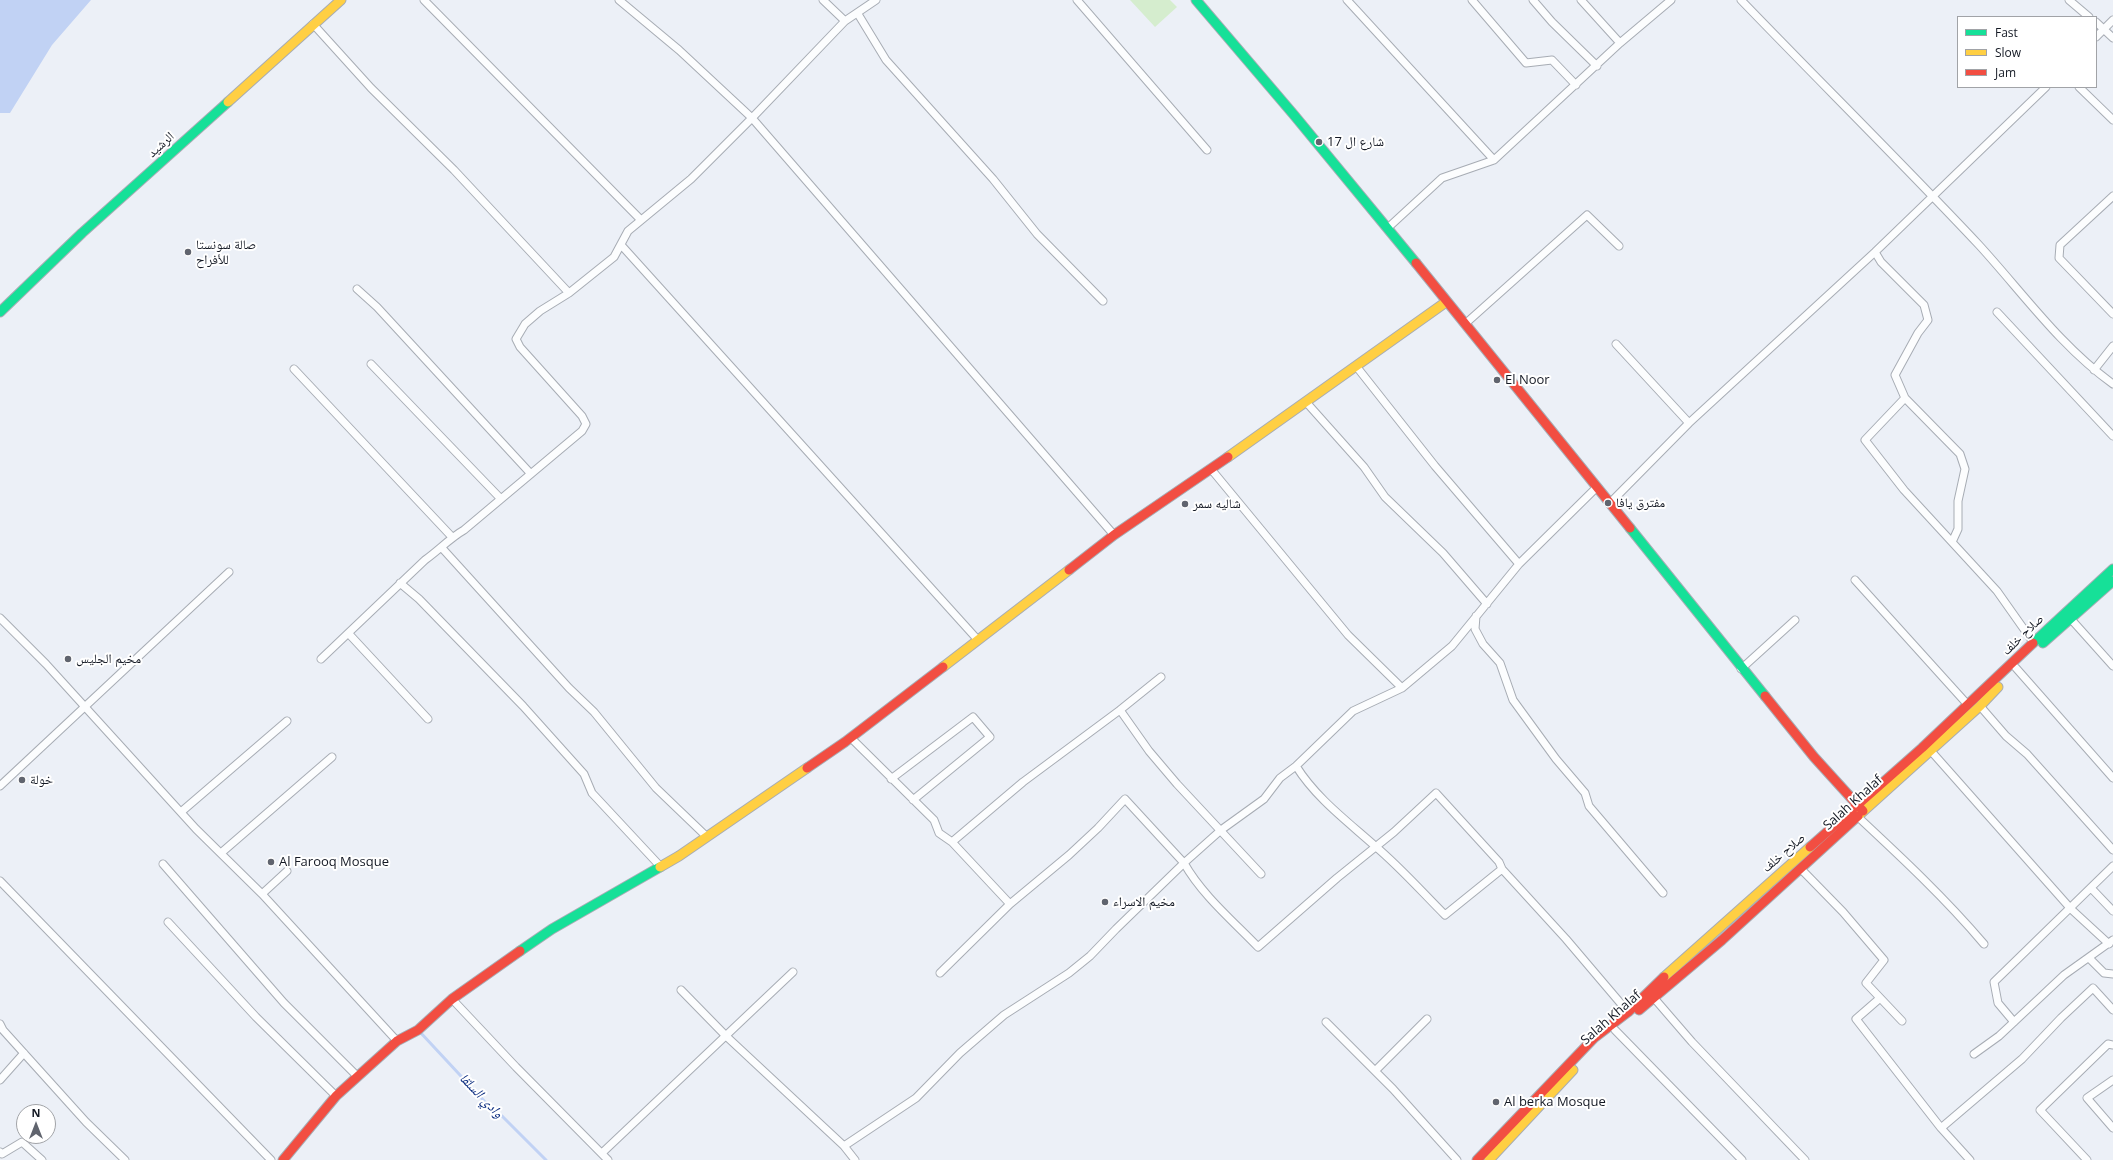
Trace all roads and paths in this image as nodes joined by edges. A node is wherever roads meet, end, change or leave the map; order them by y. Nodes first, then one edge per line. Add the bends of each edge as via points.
1 (342, 0) edge
2 (424, 0) edge
3 (619, 0) edge
4 (823, 0) edge
5 (876, 0) edge
6 (1077, 0) edge
7 (1196, 0) edge
8 (1347, 0) edge
9 (1472, 0) edge
10 (1533, 0) edge
11 (1581, 0) edge
12 (1741, 0) edge
13 (2069, 0) edge
14 (1668, 1) edge
15 (858, 14) junction
16 (2089, 16) edge
17 (2113, 20) edge
18 (845, 21) junction
19 (2097, 23) edge
20 (313, 24) junction
21 (2104, 29) junction
22 (2097, 36) edge
23 (2113, 38) edge
24 (1620, 43) junction
25 (1597, 66) junction
26 (1576, 85) junction
27 (2045, 88) edge
28 (2080, 88) edge
29 (752, 118) junction
30 (2113, 120) edge
31 (1207, 150) dead end
32 (1494, 160) junction
33 (1932, 195) junction
34 (2113, 196) edge
35 (641, 220) junction
36 (1391, 226) dead end
37 (622, 246) junction
38 (1619, 246) dead end
39 (1875, 252) junction
40 (357, 289) dead end
41 (569, 293) junction
42 (1103, 301) dead end
43 (1446, 302) junction
44 (0, 312) edge
45 (1997, 312) dead end
46 (2113, 314) edge
47 (1465, 324) junction
48 (1616, 344) dead end
49 (2113, 346) edge
50 (371, 364) dead end
51 (1356, 366) junction
52 (294, 369) dead end
53 (2094, 370) junction
54 (2113, 384) edge
55 (1905, 398) junction
56 (1306, 402) junction
57 (1688, 423) junction
58 (2113, 436) edge
59 (1211, 469) junction
60 (531, 474) junction
61 (1597, 487) junction
62 (501, 499) junction
63 (1610, 503) junction
64 (1114, 535) junction
65 (452, 537) junction
66 (1952, 542) junction
67 (442, 548) junction
68 (1519, 564) junction
69 (2113, 569) edge
70 (229, 572) dead end
71 (1855, 580) dead end
72 (2113, 581) edge
73 (400, 583) junction
74 (1487, 604) junction
75 (1476, 616) junction
76 (0, 618) edge
77 (2070, 618) junction
78 (1795, 620) dead end
79 (349, 634) junction
80 (977, 639) junction
81 (2033, 642) junction
82 (321, 659) dead end
83 (2113, 666) edge
84 (2016, 668) junction
85 (1741, 669) junction
86 (1161, 677) dead end
87 (1402, 688) junction
88 (1968, 705) junction
89 (1980, 706) junction
90 (86, 707) junction
91 (1120, 710) junction
92 (428, 719) dead end
93 (287, 721) dead end
94 (851, 738) junction
95 (1931, 751) junction
96 (332, 757) dead end
97 (1296, 766) junction
98 (2113, 778) edge
99 (891, 779) junction
100 (0, 786) edge
101 (912, 800) junction
102 (1859, 810) junction
103 (181, 812) junction
104 (1221, 830) junction
105 (706, 836) junction
106 (952, 842) junction
107 (1376, 847) junction
108 (2113, 850) edge
109 (221, 853) junction
110 (1184, 863) junction
111 (163, 864) dead end
112 (660, 866) junction
113 (2113, 866) edge
114 (1502, 869) junction
115 (1801, 869) junction
116 (287, 872) dead end
117 (1261, 874) dead end
118 (0, 881) edge
119 (2091, 888) junction
120 (1663, 892) dead end
121 (262, 894) junction
122 (1010, 904) junction
123 (2071, 909) junction
124 (2113, 911) edge
125 (168, 922) dead end
126 (2111, 942) edge
127 (1984, 944) dead end
128 (2089, 958) junction
129 (794, 972) dead end
130 (940, 973) dead end
131 (2113, 974) edge
132 (681, 990) dead end
133 (1654, 998) junction
134 (452, 999) junction
135 (1879, 999) junction
136 (2113, 1010) edge
137 (1628, 1012) junction
138 (1427, 1019) dead end
139 (1902, 1021) dead end
140 (1326, 1022) dead end
141 (2014, 1022) junction
142 (1, 1029) edge
143 (1615, 1030) junction
144 (726, 1036) junction
145 (397, 1041) junction
146 (2113, 1045) edge
147 (24, 1053) junction
148 (1974, 1054) dead end
149 (1375, 1071) junction
150 (357, 1076) junction
151 (0, 1080) edge
152 (2113, 1080) edge
153 (336, 1096) junction
154 (1941, 1128) junction
155 (2113, 1128) edge
156 (844, 1146) junction
157 (0, 1152) edge
158 (602, 1153) junction
159 (42, 1160) edge
160 (125, 1160) edge
161 (271, 1160) edge
162 (283, 1160) edge
163 (608, 1160) edge
164 (855, 1160) edge
165 (1457, 1160) edge
166 (1477, 1160) edge
167 (1489, 1160) edge
168 (1742, 1160) edge
169 (1805, 1160) edge
170 (1970, 1160) edge
171 (2087, 1160) edge

1 - 20 street, الرشيد
2 - 35 street
3 - 29 street via 679,50
4 - 18 street
5 - 15 street
6 - 31 street
7 - 43 street via 1294,115
8 - 32 street
9 - 26 street via 1526,63 1552,60
10 - 25 street
11 - 24 street
12 - 33 street
13 - 16 street
14 - 24 street
15 - 18 street
15 - 42 street via 886,60 993,179 1037,234
17 - 21 street
18 - 29 street
19 - 21 street
20 - 41 street via 371,88 454,170
20 - 44 street, الرشيد via 82,233
21 - 22 street
21 - 23 street
24 - 25 street
25 - 26 street
26 - 32 street
27 - 33 street
28 - 30 street
29 - 35 street via 690,179
29 - 64 street
32 - 36 street via 1442,178
33 - 39 street
33 - 53 street via 2021,290 2054,330
34 - 46 street via 2060,245 2059,258
35 - 37 street via 628,231
37 - 41 street via 614,257
37 - 80 street
38 - 47 street via 1587,215
39 - 55 street via 1881,262 1924,305 1928,320 1918,332 1895,375
39 - 57 street
40 - 60 street
41 - 60 street via 525,324 516,339 586,424 582,431
43 - 47 street
43 - 51 street
45 - 58 street
47 - 61 street
48 - 57 street
49 - 53 street
50 - 62 street
51 - 56 street
51 - 68 street via 1435,466
52 - 65 street
53 - 54 street
55 - 66 street via 1960,454 1965,469 1958,501 1958,529
55 - 66 street via 1865,440 1904,490
56 - 59 street
56 - 74 street via 1364,467 1385,497 1443,553
57 - 63 street
59 - 64 street
59 - 87 street via 1348,635
60 - 62 street
61 - 63 street
61 - 68 street
62 - 65 street
63 - 85 street
64 - 80 street
65 - 67 street
66 - 81 street via 1997,591
67 - 73 street
67 - 105 street via 569,688 594,712 656,788
68 - 74 street
69 - 81 street, صلاح خلف
70 - 90 street
71 - 88 street
72 - 77 street, Salah Khalaf
73 - 79 street
73 - 112 street via 419,599 523,706 584,774 592,793
74 - 75 street
75 - 87 street via 1452,646
75 - 120 street via 1475,629 1483,644 1500,664 1513,700 1556,759 1585,793 1589,806
76 - 90 street
77 - 83 street
77 - 84 street, Salah Khalaf
78 - 85 street
79 - 82 street
79 - 92 street
80 - 94 street
81 - 88 street, صلاح خلف
84 - 89 street, Salah Khalaf
84 - 98 street
85 - 102 street
86 - 91 street
87 - 97 street via 1353,711
88 - 102 street, صلاح خلف
89 - 95 street, Salah Khalaf
89 - 108 street via 2006,736 2028,754
90 - 100 street
90 - 103 street
91 - 104 street via 1149,751
91 - 106 street via 1023,782
93 - 103 street
94 - 99 street
94 - 105 street
95 - 102 street, Salah Khalaf
95 - 123 street
96 - 109 street
97 - 104 street via 1280,778 1264,799
97 - 107 street via 1308,785 1342,819
99 - 101 street
99 - 101 street via 973,717 990,737
101 - 106 street via 934,820 939,832
102 - 115 street, Salah Khalaf
102 - 127 street
102 - 137 street, صلاح خلف via 1682,961
103 - 109 street
104 - 110 street
104 - 117 street
105 - 112 street via 679,856
106 - 122 street
107 - 110 street via 1258,947 1217,904
107 - 114 street via 1445,915
107 - 114 street via 1436,793 1499,862
109 - 121 street
110 - 122 street via 1125,799 1069,855
110 - 156 street via 1090,956 1004,1016 960,1054 916,1098
111 - 150 street via 284,1003
112 - 134 street via 552,930
113 - 119 street
114 - 137 street
115 - 133 street, Salah Khalaf
115 - 135 street via 1843,912 1884,960 1866,983
116 - 121 street
118 - 161 street
119 - 123 street
119 - 124 street
121 - 145 street
122 - 130 street
123 - 126 street
123 - 141 street via 1994,982 1998,1003
125 - 153 street via 256,1017
126 - 128 street
128 - 131 street via 2104,973
128 - 141 street via 2064,975
129 - 144 street
132 - 144 street
133 - 143 street, Salah Khalaf
133 - 169 street via 1692,1042
134 - 145 street via 418,1030
134 - 158 street
135 - 139 street
135 - 154 street via 1856,1019
136 - 154 street via 2093,988 2022,1059
137 - 166 street, صلاح خلف via 1594,1038
138 - 149 street
140 - 149 street
141 - 148 street
142 - 147 street
143 - 167 street, Salah Khalaf via 1579,1064
143 - 168 street
144 - 156 street
144 - 158 street
145 - 150 street
146 - 171 street via 2108,1044 2040,1110
147 - 151 street
147 - 160 street via 86,1122
149 - 165 street
150 - 153 street
152 - 155 street via 2087,1098
153 - 162 street
154 - 170 street
156 - 164 street
157 - 159 street via 2,1154 22,1142
158 - 163 street

